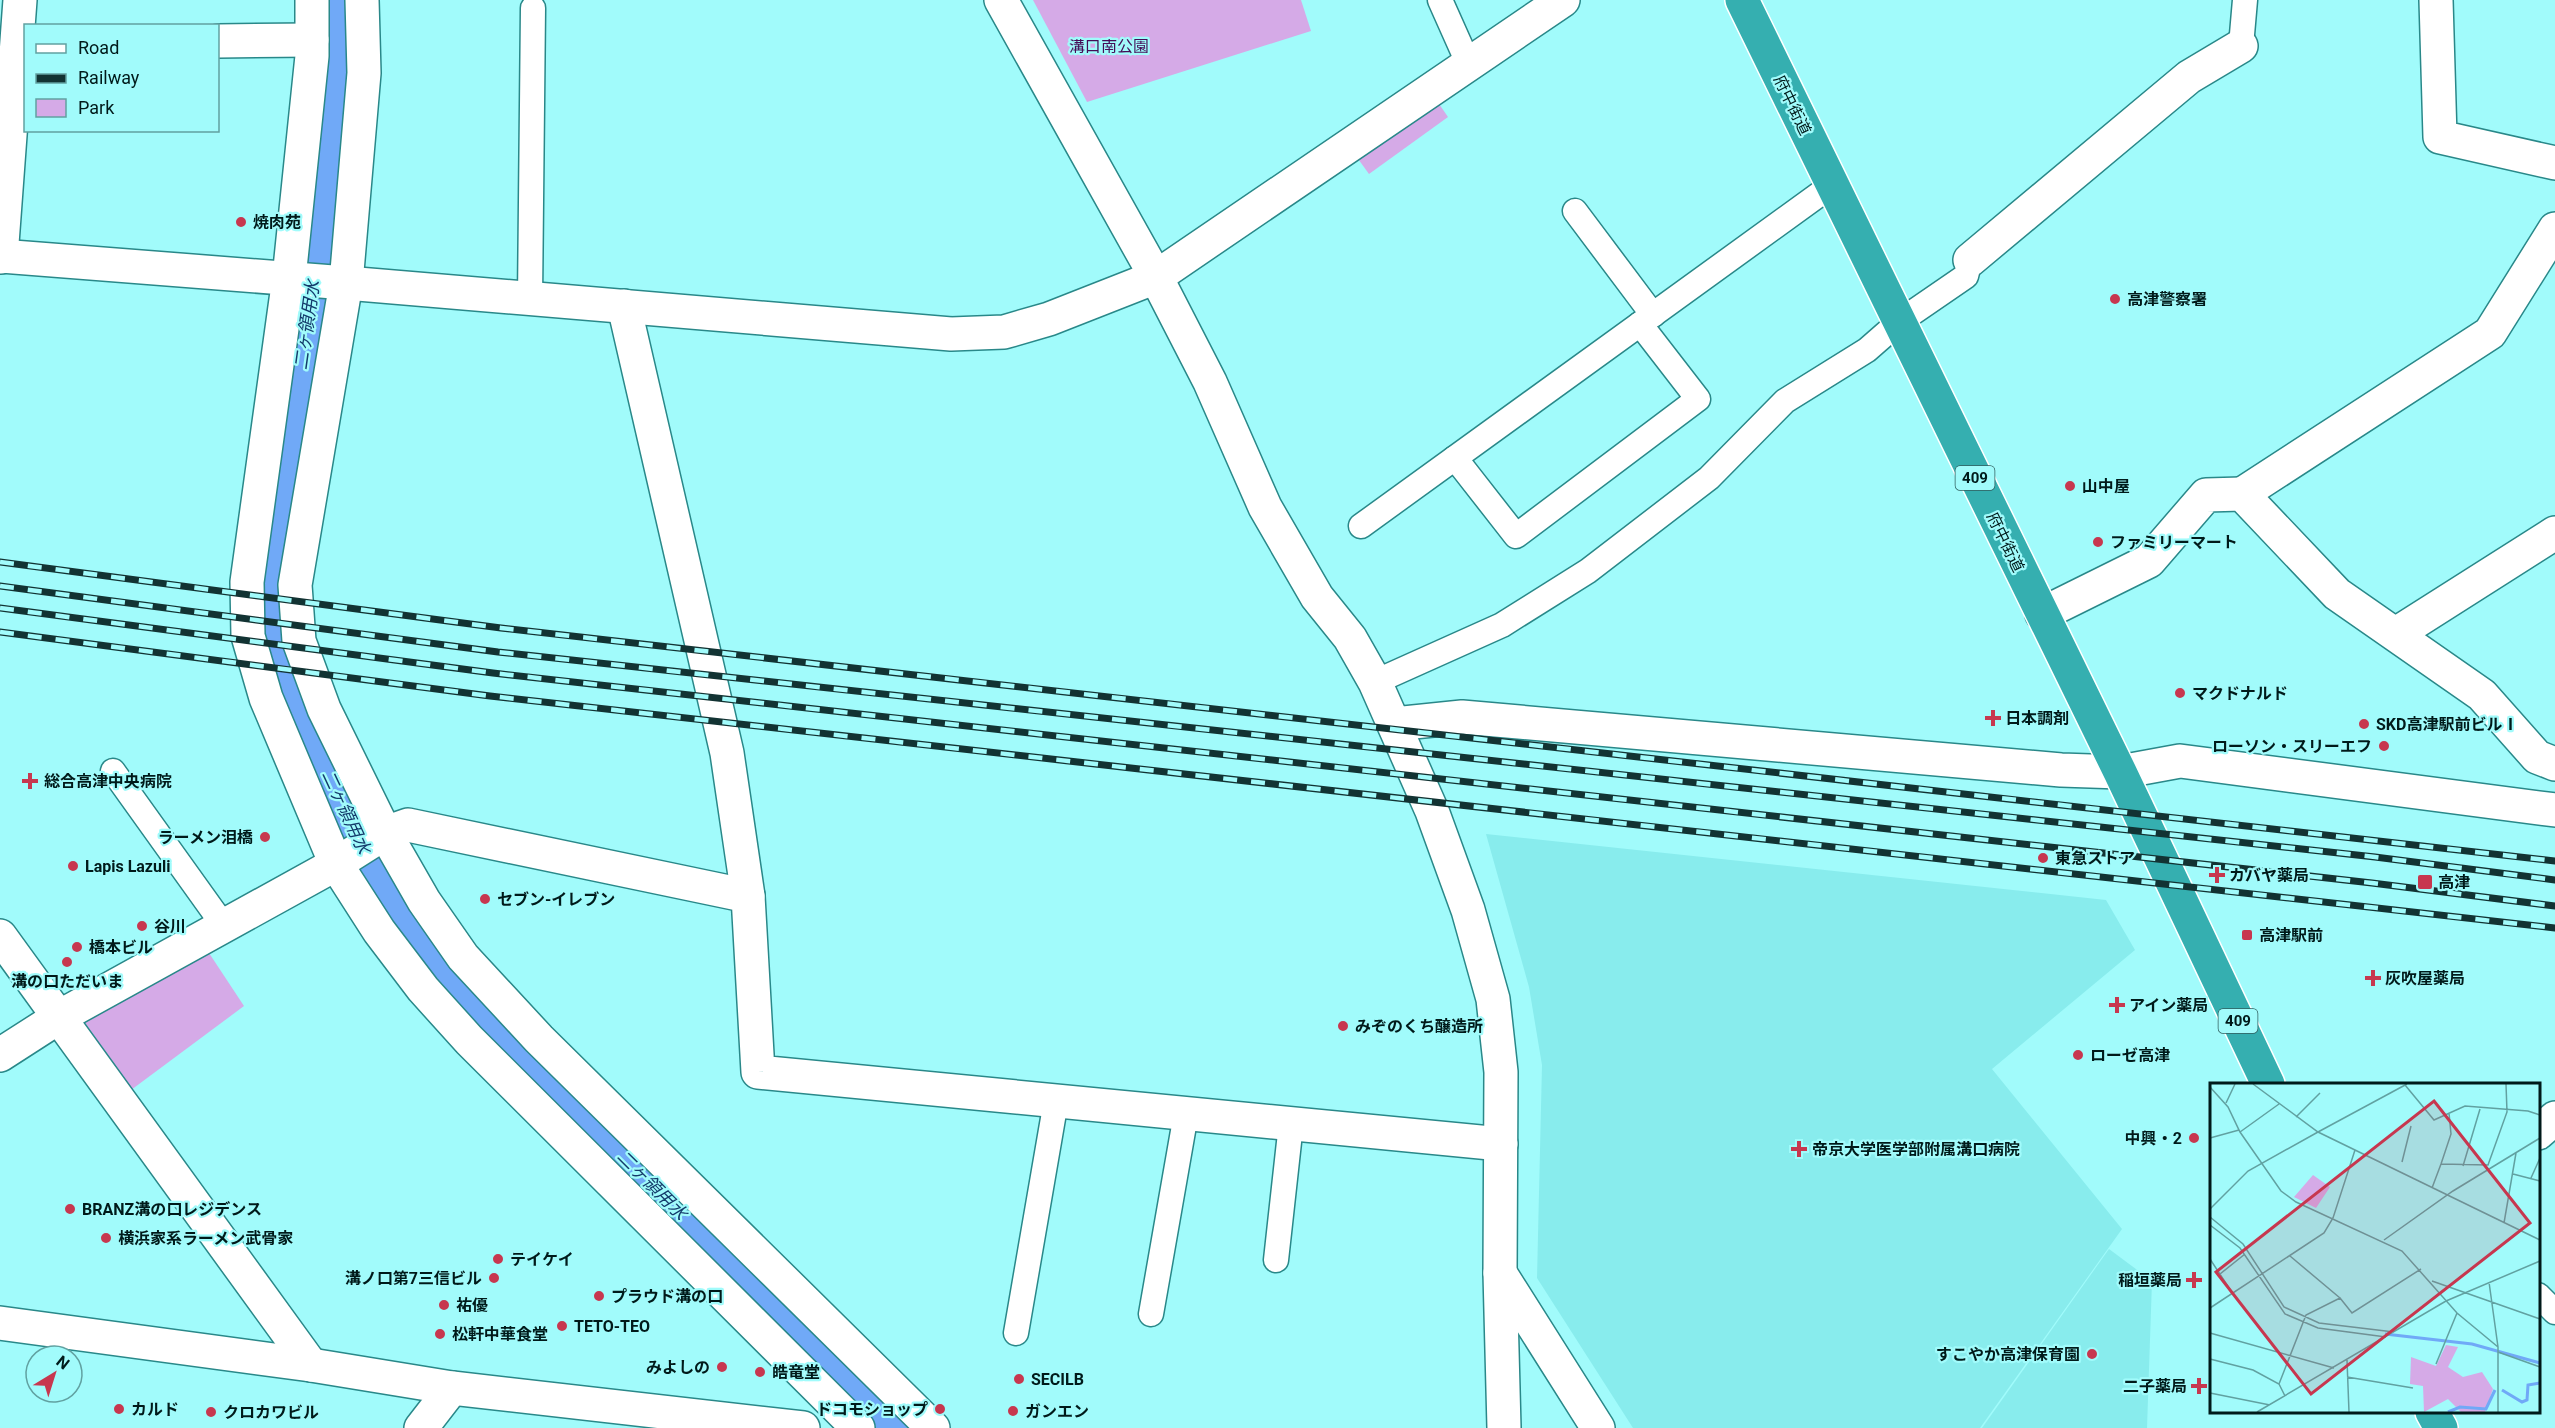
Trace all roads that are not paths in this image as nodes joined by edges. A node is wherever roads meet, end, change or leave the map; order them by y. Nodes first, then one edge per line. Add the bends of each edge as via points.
1 (20, 0) edge
2 (312, 0) edge
3 (362, 0) edge
4 (1001, 0) edge
5 (1440, 0) edge
6 (1563, 0) edge
7 (1742, 0) edge
8 (2245, 0) edge
9 (2436, 0) edge
10 (533, 8) dead end
11 (312, 40) junction
12 (219, 41) edge
13 (21, 44) edge
14 (2241, 46) joint
15 (1469, 64) junction
16 (2555, 163) edge
17 (1832, 185) junction
18 (1575, 211) dead end
19 (2555, 230) edge
20 (1, 256) edge
21 (1970, 260) joint
22 (1156, 277) junction
23 (317, 281) junction
24 (530, 298) junction
25 (624, 306) junction
26 (1646, 320) junction
27 (1899, 322) junction
28 (1455, 458) junction
29 (2242, 494) junction
30 (1361, 526) dead end
31 (2555, 533) edge
32 (2042, 614) junction
33 (2396, 634) junction
34 (1375, 682) junction
35 (1394, 724) junction
36 (2555, 764) edge
37 (114, 771) dead end
38 (2120, 772) junction
39 (2555, 772) edge
40 (2550, 809) edge
41 (361, 848) junction
42 (748, 896) junction
43 (224, 926) junction
44 (0, 936) edge
45 (496, 993) junction
46 (59, 1017) junction
47 (458, 1028) junction
48 (0, 1055) edge
49 (2268, 1083) edge
50 (1056, 1101) junction
51 (1186, 1114) junction
52 (2555, 1118) edge
53 (1291, 1124) junction
54 (2540, 1131) edge
55 (1501, 1144) junction
56 (705, 1203) junction
57 (670, 1241) junction
58 (1276, 1260) dead end
59 (1500, 1273) junction
60 (2540, 1297) edge
61 (2555, 1312) edge
62 (1151, 1314) dead end
63 (0, 1323) edge
64 (1016, 1333) dead end
65 (311, 1365) junction
66 (452, 1388) junction
67 (2433, 1413) edge
68 (678, 1421) edge
69 (421, 1428) edge
70 (803, 1428) edge
71 (858, 1428) edge
72 (933, 1428) edge
73 (1503, 1428) edge
74 (1598, 1428) edge
75 (2441, 1428) edge

1 - 13 street
2 - 11 street
3 - 23 street via 364,73
4 - 22 street
5 - 15 lane
6 - 15 street
7 - 17 highway, 府中街道 / 409
8 - 14 lane
9 - 16 street via 2440,136
10 - 24 lane
11 - 12 street
11 - 23 street
13 - 20 street
14 - 21 street via 2189,77
15 - 22 street
17 - 26 lane
17 - 27 highway, 府中街道 / 409
18 - 26 lane
19 - 29 street via 2490,333
20 - 23 street
21 - 27 lane via 1966,276
22 - 25 street via 1049,319 1004,332 951,334
22 - 34 street via 1210,382 1265,507 1317,597 1350,638
23 - 24 street
23 - 41 street via 295,585 299,641 324,709
23 - 41 street via 247,582 248,636 266,698
24 - 25 street
25 - 42 street via 727,753
26 - 28 lane
26 - 28 lane via 1698,399 1516,536
27 - 32 highway, 府中街道 / 409
27 - 34 lane via 1868,350 1785,401 1709,478 1588,571 1502,625
28 - 30 lane
29 - 32 street via 2206,495 2149,561
29 - 33 street via 2337,594
31 - 33 street
32 - 38 highway, 府中街道 / 409
33 - 36 street via 2482,695 2537,758
34 - 35 street
35 - 38 street via 1462,717
35 - 55 street via 1432,811 1468,910 1493,999 1502,1072
37 - 43 lane
38 - 40 street via 2180,761
38 - 49 highway, 府中街道 / 409
39 - 40 street
41 - 42 street via 408,825
41 - 43 street
41 - 45 street via 424,901 463,957
41 - 47 street via 385,940
42 - 50 street via 758,1072
43 - 46 street
44 - 46 street
45 - 47 street
45 - 56 street
46 - 48 street
46 - 65 street
47 - 57 street
50 - 51 street
50 - 64 lane
51 - 53 street
51 - 62 lane
52 - 54 street
53 - 55 street
53 - 58 lane
55 - 59 street
56 - 57 street
56 - 72 street
57 - 71 street
59 - 73 street
59 - 74 street
60 - 61 lane
63 - 65 street
65 - 66 street
66 - 68 street
66 - 69 street
67 - 75 highway
68 - 70 street

